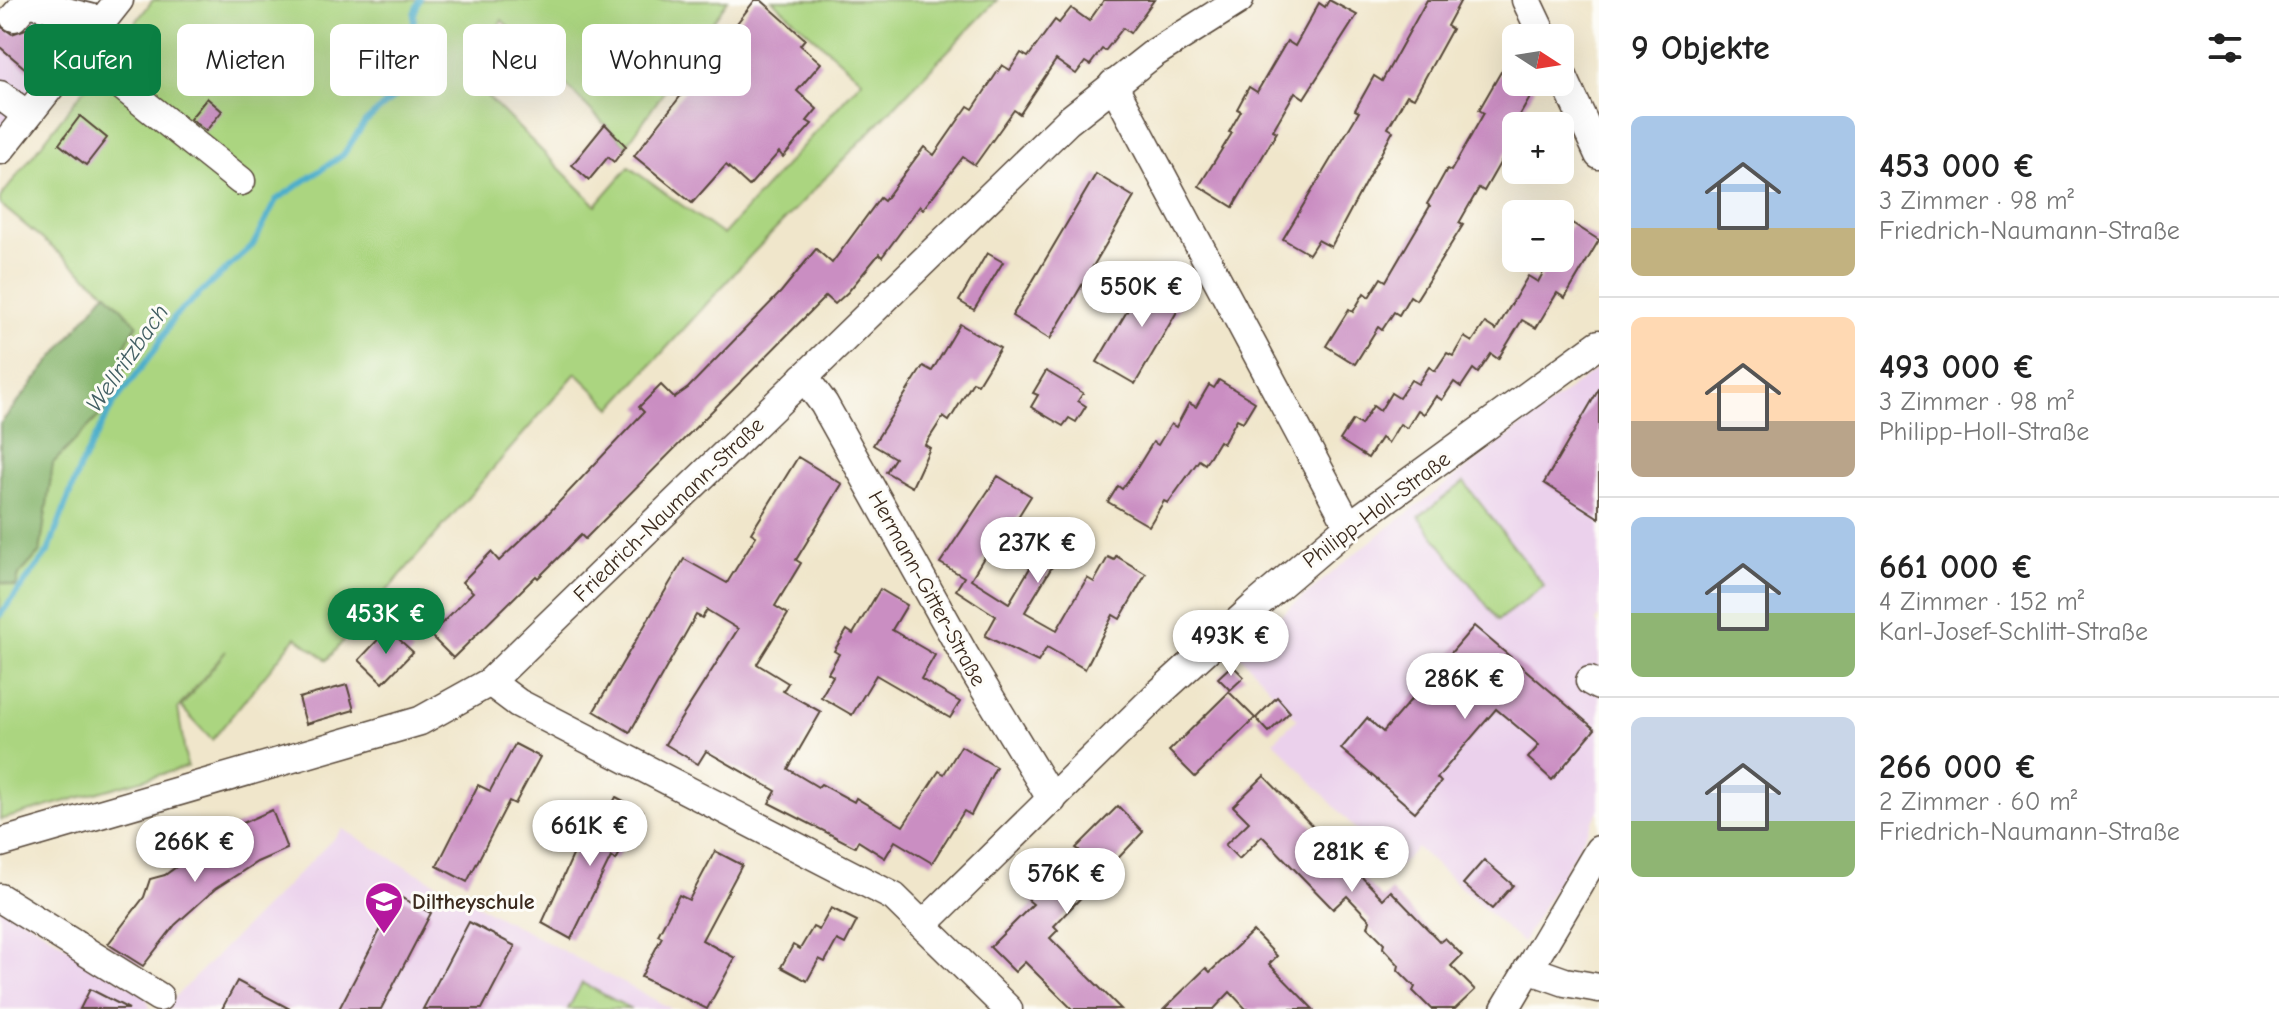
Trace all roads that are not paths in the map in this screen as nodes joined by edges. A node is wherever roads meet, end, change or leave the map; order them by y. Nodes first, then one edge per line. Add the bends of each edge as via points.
1 (1239, 0) edge
2 (1526, 0) edge
3 (110, 10) edge
4 (14, 17) dead end
5 (1537, 24) edge
6 (1113, 84) junction
7 (0, 95) edge
8 (42, 96) edge
9 (135, 96) edge
10 (1572, 96) edge
11 (27, 115) junction
12 (0, 150) edge
13 (1599, 155) edge
14 (241, 181) dead end
15 (1599, 344) edge
16 (804, 377) junction
17 (1349, 526) junction
18 (490, 682) junction
19 (1052, 800) junction
20 (0, 843) edge
21 (1599, 850) edge
22 (0, 898) edge
23 (924, 924) junction
24 (1528, 969) junction
25 (1599, 988) edge
26 (159, 997) dead end
27 (1008, 1009) edge
28 (1505, 1009) edge

1 - 6 street, Friedrich-Naumann-Straße
2 - 5 street
3 - 4 street via 27,2
6 - 16 street, Friedrich-Naumann-Straße via 1068,121
6 - 17 street
7 - 11 street
8 - 11 street
9 - 14 street
10 - 13 street
11 - 12 street
15 - 17 street, Philipp-Holl-Straße
16 - 18 street, Friedrich-Naumann-Straße
16 - 19 street, Hermann-Gitter-Straße
17 - 19 street, Philipp-Holl-Straße via 1158,694
18 - 20 street, Friedrich-Naumann-Straße via 420,721
18 - 23 street via 518,703 894,897
19 - 23 street, Philipp-Holl-Straße
21 - 24 street
22 - 26 street
23 - 27 street
24 - 25 street
24 - 28 street

